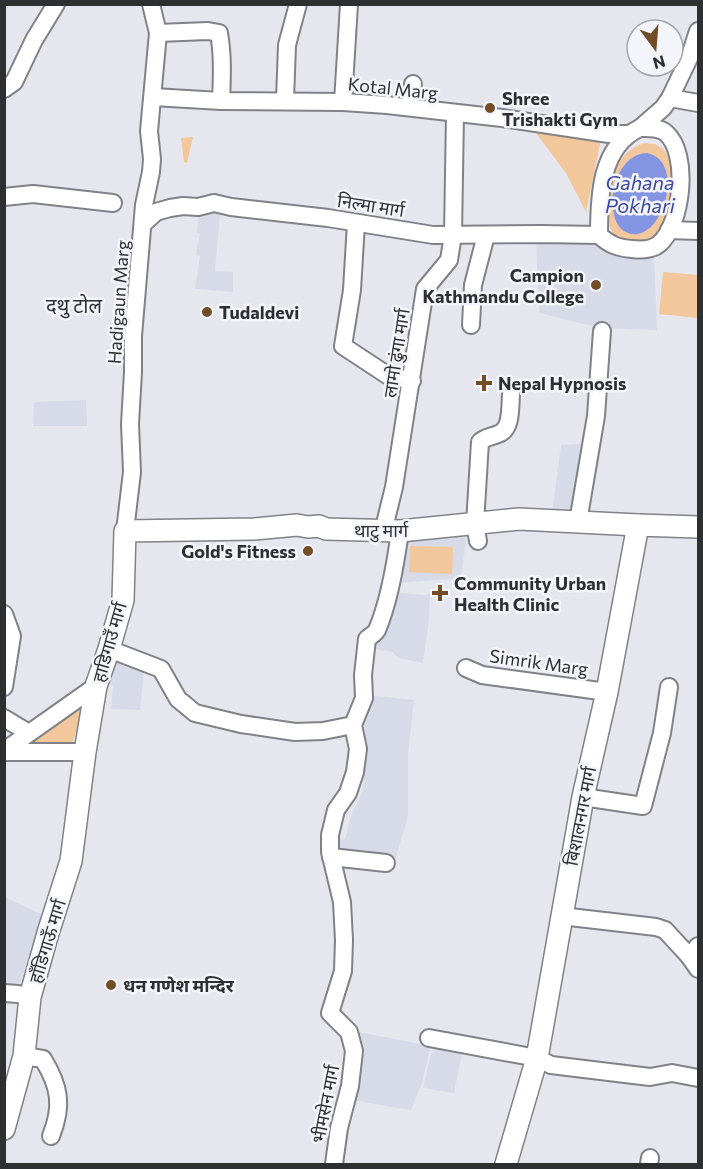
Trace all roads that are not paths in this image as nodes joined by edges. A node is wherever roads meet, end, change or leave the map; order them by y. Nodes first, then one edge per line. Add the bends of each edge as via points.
1 (56, 4) edge
2 (152, 4) edge
3 (298, 4) edge
4 (349, 4) edge
5 (699, 31) edge
6 (158, 33) junction
7 (413, 84) dead end
8 (4, 89) edge
9 (153, 98) junction
10 (670, 98) junction
11 (285, 100) junction
12 (221, 101) junction
13 (344, 102) junction
14 (699, 103) edge
15 (410, 107) junction
16 (455, 114) junction
17 (634, 131) junction
18 (4, 197) edge
19 (113, 203) dead end
20 (356, 223) junction
21 (143, 224) junction
22 (669, 230) junction
23 (699, 231) edge
24 (453, 235) junction
25 (486, 235) junction
26 (599, 235) junction
27 (471, 324) dead end
28 (602, 331) dead end
29 (412, 381) junction
30 (511, 394) dead end
31 (578, 522) junction
32 (638, 525) junction
33 (699, 527) edge
34 (125, 531) junction
35 (391, 531) junction
36 (476, 532) junction
37 (4, 614) edge
38 (109, 649) junction
39 (466, 668) dead end
40 (96, 686) junction
41 (4, 687) edge
42 (669, 687) dead end
43 (607, 692) junction
44 (4, 718) edge
45 (353, 725) junction
46 (29, 733) junction
47 (4, 751) edge
48 (85, 752) junction
49 (583, 797) junction
50 (331, 857) junction
51 (386, 863) dead end
52 (561, 916) junction
53 (695, 957) edge
54 (4, 993) edge
55 (30, 997) junction
56 (429, 1038) dead end
57 (24, 1056) junction
58 (537, 1058) junction
59 (699, 1078) edge
60 (4, 1130) edge
61 (51, 1136) dead end
62 (334, 1164) edge
63 (506, 1164) edge

1 - 8 street via 14,82
2 - 6 street, Hadigaun Marg
3 - 11 street via 287,45
4 - 13 street
5 - 10 street
6 - 9 street, Hadigaun Marg
6 - 12 street via 219,33 223,49
7 - 15 street
9 - 12 street, Kotal Marg
9 - 21 street, Hadigaun Marg via 149,131 151,172
10 - 14 street
10 - 17 street
11 - 12 street, Kotal Marg
11 - 13 street, Kotal Marg
13 - 15 street, Kotal Marg
15 - 16 street, Kotal Marg
16 - 17 street, Kotal Marg via 609,134
16 - 24 street, लामो ढुंगा मार्ग
17 - 22 street via 651,128 666,133 680,157 680,190
17 - 26 street via 615,149 604,175
18 - 19 street via 33,194
20 - 21 street, निल्मा मार्ग via 214,203 156,212
20 - 24 street, निल्मा मार्ग
20 - 29 street via 352,290 343,346 387,375
21 - 34 street, Hadigaun Marg via 133,336 132,472
22 - 23 street
22 - 26 street via 658,245 648,249 623,249
24 - 25 street, निल्मा मार्ग
24 - 29 street, लामो ढुंगा मार्ग via 449,260 425,289
25 - 26 street, निल्मा मार्ग
25 - 27 street via 473,285
28 - 31 street via 596,416
29 - 35 street, लामो ढुंगा मार्ग via 394,487
30 - 36 street via 506,429 480,442
31 - 32 main road, थाटु मार्ग
31 - 36 main road, थाटु मार्ग via 519,519
32 - 33 main road
32 - 43 main road, बिशालनगर मार्ग
34 - 35 main road, थाटु मार्ग via 254,530 297,525
34 - 38 main road, हाडिगाउँ मार्ग via 123,600
35 - 36 main road, थाटु मार्ग
35 - 45 street, लामो ढुंगा मार्ग via 396,562 376,632 367,639 364,698
37 - 41 street via 12,636
38 - 40 main road, हाडिगाउँ मार्ग
38 - 45 street via 160,669 178,699 195,713 295,732
39 - 43 street, Simrik Marg via 482,675
40 - 46 street
40 - 48 main road, हाडिगाउँ मार्ग
42 - 49 street via 643,806
43 - 49 main road, बिशालनगर मार्ग
44 - 46 street
45 - 50 street via 358,749 356,772 336,810 330,835
46 - 47 street
47 - 48 street
48 - 55 main road, हाँडिगाऊँ मार्ग via 71,861
49 - 52 main road, बिशालनगर मार्ग
50 - 51 street
50 - 62 street, भीमसेन मार्ग via 342,902 344,940 343,971 330,1013 349,1032 354,1051
52 - 53 street via 656,927 665,930
52 - 58 main road, बिशालनगर मार्ग
54 - 55 street
55 - 57 main road, हाँडिगाऊँ मार्ग
56 - 58 street
57 - 60 main road, हाँडिगाऊँ मार्ग
57 - 61 street via 43,1059 53,1075 58,1118
58 - 59 street via 551,1065 650,1077 672,1073
58 - 63 main road, बिशालनगर मार्ग

